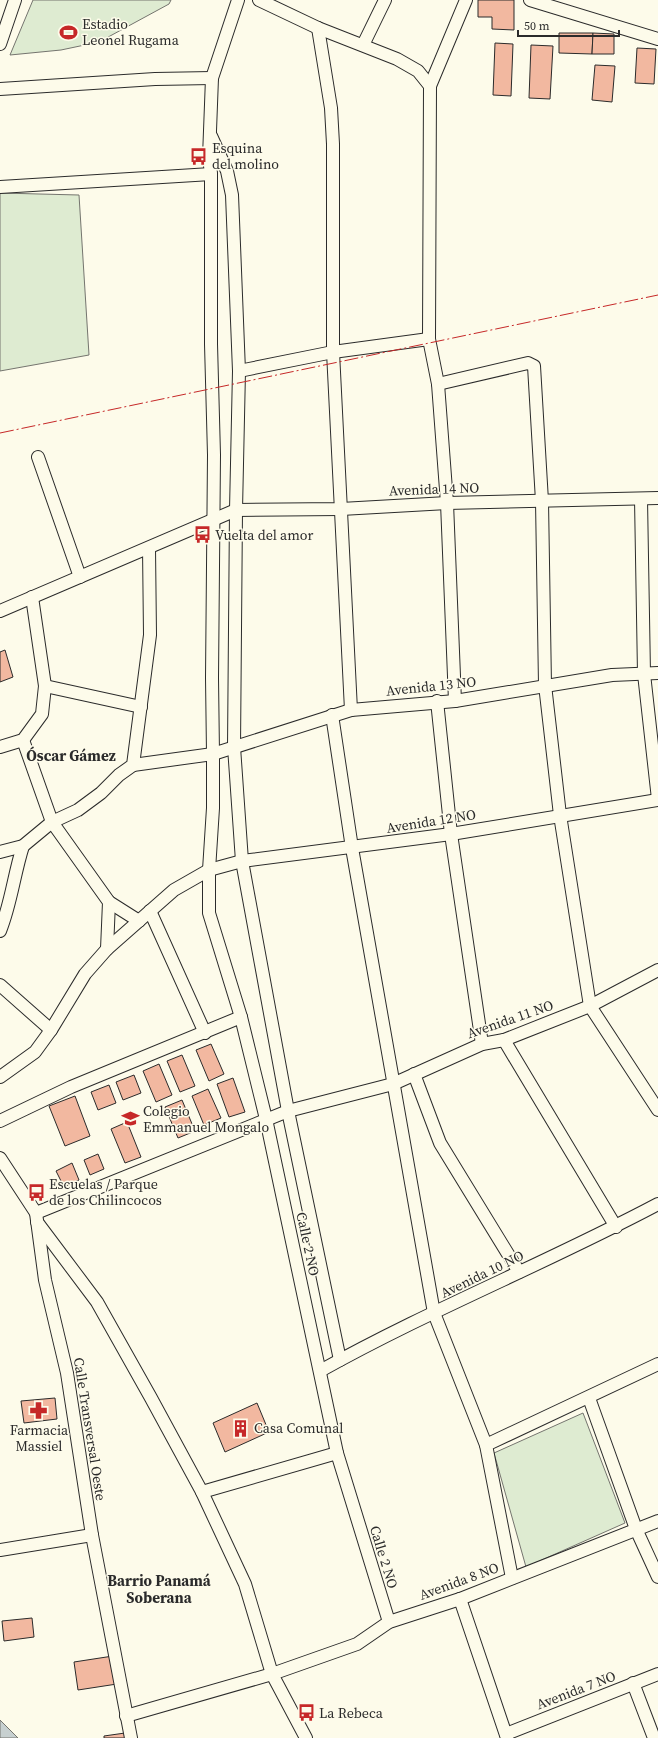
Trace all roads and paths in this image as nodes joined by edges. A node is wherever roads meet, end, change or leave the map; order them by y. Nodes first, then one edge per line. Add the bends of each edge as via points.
1 (16, 0) edge
2 (238, 0) edge
3 (259, 0) edge
4 (385, 0) edge
5 (466, 0) edge
6 (530, 0) edge
7 (318, 28) junction
8 (658, 39) edge
9 (0, 44) edge
10 (363, 45) junction
11 (212, 78) junction
12 (430, 86) junction
13 (0, 89) edge
14 (211, 135) junction
15 (211, 174) junction
16 (0, 187) edge
17 (429, 339) junction
18 (334, 352) junction
19 (239, 371) junction
20 (438, 384) junction
21 (38, 457) dead end
22 (658, 498) edge
23 (641, 499) junction
24 (542, 501) junction
25 (447, 503) junction
26 (341, 509) junction
27 (236, 510) junction
28 (213, 520) junction
29 (149, 548) junction
30 (80, 577) junction
31 (32, 597) junction
32 (0, 611) edge
33 (658, 673) edge
34 (644, 674) junction
35 (545, 685) junction
36 (45, 686) junction
37 (454, 701) junction
38 (438, 702) junction
39 (142, 707) junction
40 (351, 710) junction
41 (332, 715) junction
42 (23, 740) junction
43 (0, 747) edge
44 (234, 747) junction
45 (213, 754) junction
46 (133, 765) junction
47 (658, 799) edge
48 (560, 815) junction
49 (52, 822) junction
50 (451, 834) junction
51 (23, 846) junction
52 (352, 848) junction
53 (0, 852) edge
54 (242, 861) junction
55 (209, 870) junction
56 (109, 902) junction
57 (150, 911) junction
58 (139, 921) junction
59 (0, 931) edge
60 (107, 949) junction
61 (658, 970) edge
62 (0, 985) edge
63 (590, 1006) junction
64 (241, 1018) junction
65 (51, 1030) junction
66 (205, 1033) junction
67 (504, 1040) junction
68 (482, 1044) junction
69 (414, 1074) junction
70 (0, 1076) edge
71 (393, 1084) junction
72 (658, 1110) edge
73 (288, 1111) junction
74 (266, 1119) junction
75 (0, 1121) edge
76 (0, 1158) edge
77 (658, 1204) edge
78 (36, 1217) junction
79 (616, 1227) junction
80 (519, 1272) junction
81 (434, 1313) junction
82 (340, 1360) junction
83 (658, 1364) edge
84 (320, 1371) junction
85 (589, 1398) junction
86 (486, 1445) junction
87 (337, 1453) junction
88 (202, 1492) junction
89 (658, 1521) edge
90 (636, 1530) junction
91 (92, 1535) junction
92 (0, 1550) edge
93 (658, 1577) edge
94 (512, 1578) junction
95 (460, 1599) junction
96 (389, 1622) junction
97 (272, 1674) junction
98 (658, 1674) edge
99 (633, 1683) junction
100 (126, 1716) junction
101 (507, 1736) edge
102 (131, 1738) edge
103 (306, 1738) edge
104 (654, 1738) edge

1 - 9 street
2 - 11 street, Calle 2 NO
3 - 7 street
4 - 10 street
5 - 12 street
6 - 8 street
7 - 10 street
7 - 18 street via 331,108 333,144
10 - 12 street via 418,71
11 - 13 street
11 - 14 street, Calle 2 NO
12 - 17 street
14 - 15 street, Calle 2 NO
14 - 19 street via 227,171 232,195
15 - 16 street
15 - 28 street, Calle 2 NO
17 - 18 street
17 - 20 street
18 - 19 street
18 - 26 street
19 - 27 street
20 - 24 street via 532,363
20 - 25 street
21 - 30 street
22 - 23 street, Avenida 14 NO
23 - 24 street, Avenida 14 NO
23 - 34 street
24 - 25 street, Avenida 14 NO
24 - 35 street
25 - 26 street, Avenida 14 NO
25 - 37 street
26 - 27 street, Avenida 14 NO
26 - 40 street
27 - 28 street, Avenida 14 NO
27 - 44 street
28 - 29 street, Avenida 14 NO
28 - 45 street, Calle 2 NO
29 - 30 street, Avenida 14 NO
29 - 39 street via 150,635
30 - 31 street, Avenida 14 NO
31 - 32 street, Avenida 14 NO
31 - 36 street
33 - 34 street, Avenida 13 NO
34 - 35 street, Avenida 13 NO via 612,675
34 - 47 street
35 - 37 street, Avenida 13 NO
35 - 48 street
36 - 39 street
36 - 42 street via 42,714
37 - 38 street, Avenida 13 NO
38 - 40 street, Avenida 13 NO
38 - 50 street
39 - 46 street
40 - 41 street, Avenida 13 NO
41 - 44 street, Avenida 13 NO
41 - 52 street
42 - 43 street
42 - 49 street
44 - 45 street, Avenida 13 NO
44 - 54 street
45 - 46 street, Avenida 13 NO
45 - 55 street, Calle 2 NO
46 - 49 street via 78,810
47 - 48 street, Avenida 12 NO
48 - 50 street, Avenida 12 NO
48 - 63 street
49 - 51 street
49 - 56 street
50 - 52 street, Avenida 12 NO
50 - 68 street
51 - 53 street
51 - 59 street via 6,917
52 - 54 street, Avenida 12 NO
52 - 71 street
54 - 55 street, Avenida 12 NO
54 - 73 street
55 - 57 street, Avenida 12 NO via 174,890
55 - 64 street, Calle 2 NO via 209,913
56 - 58 street
56 - 60 street
57 - 58 street, Avenida 12 NO
57 - 66 street
58 - 60 street, Avenida 12 NO
60 - 65 street, Avenida 12 NO via 85,974
61 - 63 street, Avenida 11 NO
62 - 65 street
63 - 67 street, Avenida 11 NO
63 - 72 street
64 - 66 street
64 - 74 street, Calle 2 NO
65 - 70 street, Avenida 12 NO via 35,1052
66 - 75 street via 71,1088
67 - 68 street, Avenida 11 NO
67 - 79 street
68 - 69 street, Avenida 11 NO
69 - 71 street, Avenida 11 NO
69 - 80 street via 440,1143
71 - 73 street, Avenida 11 NO
71 - 81 street
73 - 74 street, Avenida 11 NO
73 - 82 street
74 - 78 street, Avenida 11 NO
74 - 84 street, Calle 2 NO
76 - 78 street, Calle Transversal Oeste
77 - 79 street, Avenida 10 NO
78 - 88 street via 97,1302
78 - 91 street, Calle Transversal Oeste via 45,1280 67,1374
79 - 80 street, Avenida 10 NO
80 - 81 street, Avenida 10 NO
81 - 82 street, Avenida 10 NO
81 - 86 street
82 - 84 street, Avenida 10 NO
83 - 85 street
84 - 87 street, Calle 2 NO
85 - 86 street
85 - 90 street
86 - 94 street
87 - 88 street
87 - 96 street, Calle 2 NO
88 - 97 street via 245,1584
89 - 90 street, Avenida 8 NO
90 - 93 street
90 - 94 street, Avenida 8 NO
91 - 92 street
91 - 100 street, Calle Transversal Oeste
94 - 95 street, Avenida 8 NO
95 - 96 street, Avenida 8 NO
95 - 101 street
96 - 97 street, Avenida 8 NO via 357,1644
97 - 100 street, Avenida 8 NO
97 - 103 street
98 - 99 street, Avenida 7 NO
99 - 101 street, Avenida 7 NO
99 - 104 street
100 - 102 street, Calle Transversal Oeste

